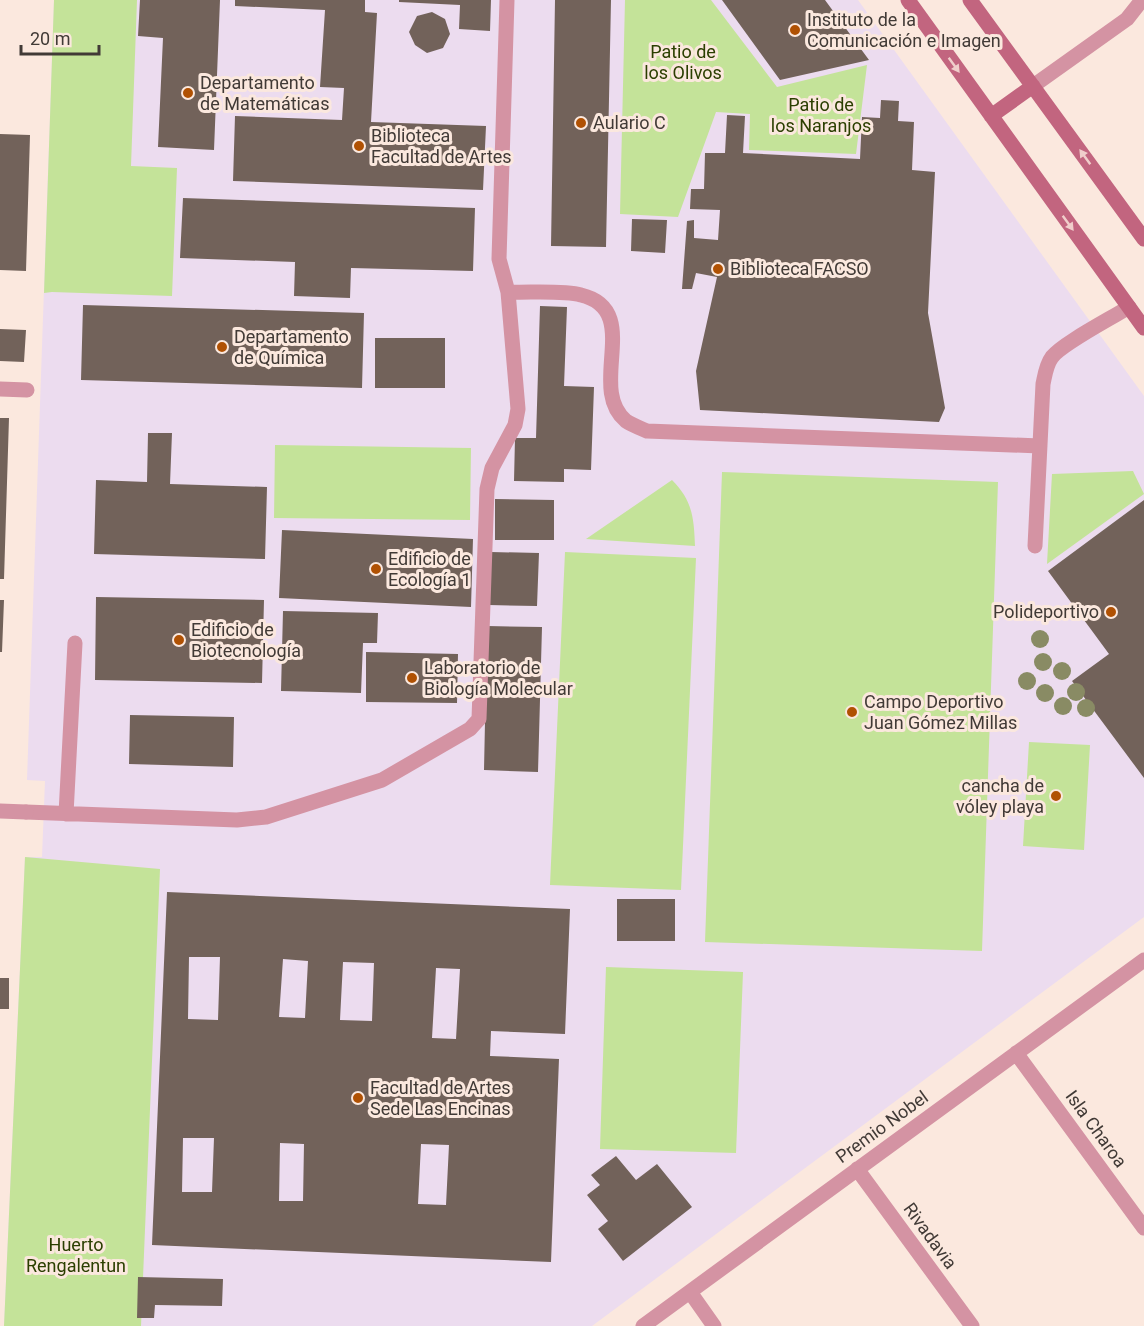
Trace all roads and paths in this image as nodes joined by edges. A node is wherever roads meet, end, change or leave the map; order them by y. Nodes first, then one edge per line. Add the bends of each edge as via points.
1 (507, 0) edge
2 (908, 0) edge
3 (970, 0) edge
4 (1142, 0) edge
5 (1033, 86) junction
6 (991, 116) junction
7 (1144, 239) edge
8 (508, 292) junction
9 (1129, 307) junction
10 (1144, 328) edge
11 (0, 389) edge
12 (27, 390) dead end
13 (1040, 446) junction
14 (1035, 546) dead end
15 (75, 643) dead end
16 (0, 811) edge
17 (66, 814) junction
18 (1144, 960) edge
19 (1016, 1053) junction
20 (857, 1169) junction
21 (1144, 1228) edge
22 (690, 1292) junction
23 (643, 1326) edge
24 (714, 1326) edge
25 (972, 1326) edge

1 - 8 street via 499,260
2 -> 6 street
3 - 5 street
4 - 5 street via 1127,19
5 - 6 street
7 -> 5 street
6 -> 9 street
8 - 13 street via 580,294 605,307 612,320 614,403 626,420 647,431
8 - 17 street via 518,409 487,489 479,719 470,729 382,780 266,817 237,820
9 - 10 street
9 - 13 street via 1053,355 1042,384
11 - 12 street
13 - 14 street
15 - 17 street
16 - 17 street
18 - 19 street, Premio Nobel
19 - 20 street, Premio Nobel
19 - 21 street, Isla Charoa
20 - 22 street, Premio Nobel
20 - 25 street, Rivadavia
22 - 23 street, Premio Nobel
22 - 24 street

